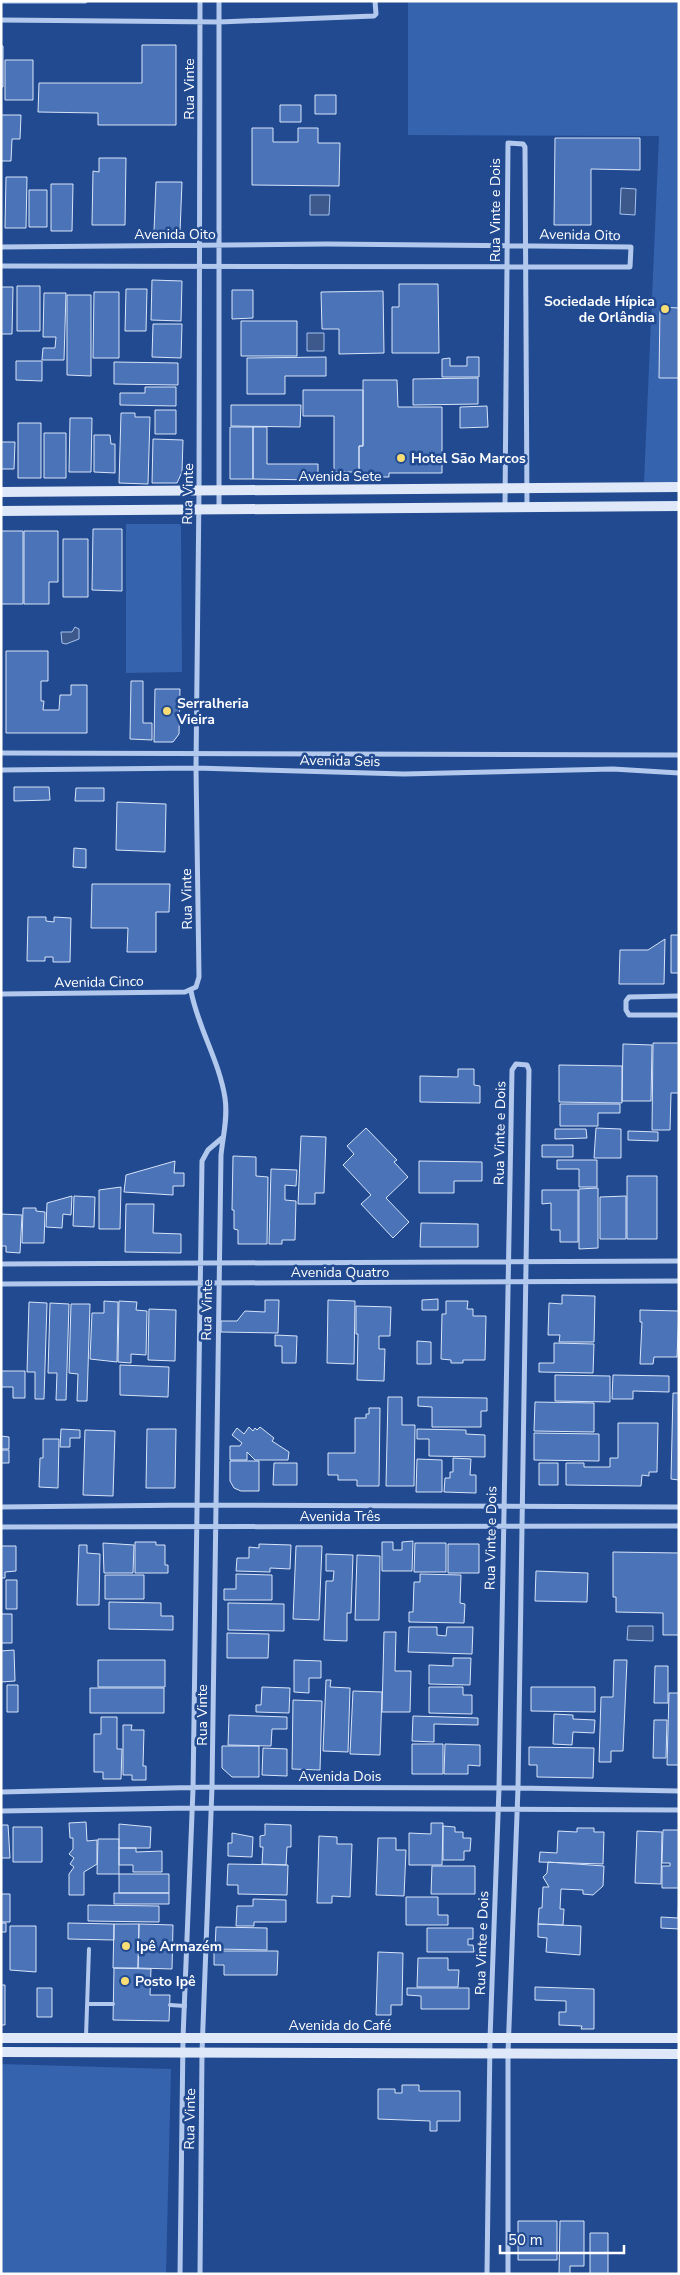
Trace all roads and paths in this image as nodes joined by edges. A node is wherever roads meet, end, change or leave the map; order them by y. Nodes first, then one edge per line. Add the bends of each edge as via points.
1 (1, 1) edge
2 (85, 1) edge
3 (200, 1) edge
4 (219, 1) edge
5 (375, 1) edge
6 (1, 20) edge
7 (200, 22) junction
8 (219, 22) junction
9 (200, 244) junction
10 (219, 244) junction
11 (506, 245) junction
12 (526, 246) junction
13 (1, 247) edge
14 (1, 266) edge
15 (200, 266) junction
16 (219, 266) junction
17 (506, 267) junction
18 (526, 267) junction
19 (679, 487) edge
20 (505, 488) junction
21 (527, 488) junction
22 (199, 491) junction
23 (219, 491) junction
24 (1, 492) edge
25 (679, 506) edge
26 (505, 507) junction
27 (527, 507) junction
28 (219, 509) junction
29 (199, 510) junction
30 (1, 511) edge
31 (196, 752) junction
32 (1, 753) edge
33 (679, 755) edge
34 (196, 768) junction
35 (1, 770) edge
36 (679, 773) edge
37 (191, 991) junction
38 (1, 994) edge
39 (679, 996) edge
40 (679, 1015) edge
41 (223, 1138) junction
42 (679, 1261) edge
43 (508, 1262) junction
44 (526, 1262) junction
45 (1, 1264) edge
46 (200, 1264) junction
47 (219, 1264) junction
48 (679, 1281) edge
49 (508, 1282) junction
50 (525, 1282) junction
51 (200, 1283) junction
52 (1, 1284) edge
53 (219, 1284) junction
54 (196, 1505) junction
55 (216, 1505) junction
56 (522, 1505) junction
57 (503, 1506) junction
58 (679, 1506) edge
59 (1, 1507) edge
60 (196, 1526) junction
61 (215, 1526) junction
62 (522, 1526) junction
63 (679, 1526) edge
64 (1, 1527) edge
65 (503, 1528) junction
66 (212, 1787) junction
67 (193, 1788) junction
68 (499, 1788) junction
69 (518, 1788) junction
70 (679, 1791) edge
71 (1, 1792) edge
72 (193, 1808) junction
73 (212, 1808) junction
74 (498, 1808) junction
75 (517, 1809) junction
76 (679, 1810) edge
77 (1, 1812) edge
78 (89, 1949) dead end
79 (88, 2004) junction
80 (113, 2004) dead end
81 (170, 2005) dead end
82 (185, 2006) junction
83 (1, 2038) edge
84 (86, 2038) junction
85 (183, 2038) junction
86 (203, 2038) junction
87 (508, 2038) junction
88 (679, 2038) edge
89 (490, 2039) junction
90 (1, 2052) edge
91 (184, 2052) junction
92 (202, 2052) junction
93 (490, 2053) junction
94 (508, 2053) junction
95 (679, 2054) edge
96 (180, 2274) edge
97 (200, 2274) edge
98 (486, 2274) edge
99 (508, 2274) edge

1 - 2 street
3 - 7 street, Rua Vinte
4 - 8 street
5 - 8 street via 374,16
6 - 7 street
7 - 8 street
7 - 9 street, Rua Vinte
8 - 10 street
9 - 10 street, Avenida Oito
9 - 13 street, Avenida Oito
9 - 15 street, Rua Vinte
10 - 11 street, Avenida Oito
10 - 16 street
11 - 12 street, Avenida Oito
11 - 12 street, Rua Vinte e Dois via 508,143 525,147
11 - 17 street, Rua Vinte e Dois
12 - 18 street, Rua Vinte e Dois
12 - 18 street, Avenida Oito via 631,247 630,267
14 - 15 street, Avenida Oito
15 - 16 street, Avenida Oito
15 - 22 street, Rua Vinte
16 - 17 street, Avenida Oito
16 - 23 street
17 - 18 street, Avenida Oito
17 - 20 street, Rua Vinte e Dois
18 - 21 street, Rua Vinte e Dois
19 - 21 street, Avenida Sete
20 - 21 street, Avenida Sete
20 - 23 street, Avenida Sete
20 - 26 street, Rua Vinte e Dois
21 - 27 street, Rua Vinte e Dois
22 - 23 street, Avenida Sete
22 - 24 street, Avenida Sete
22 - 29 street, Rua Vinte
23 - 28 street
25 - 27 street
26 - 27 street
26 - 28 street
28 - 29 street
29 - 30 street
29 - 31 street, Rua Vinte
31 - 32 street, Avenida Seis
31 - 33 street, Avenida Seis
31 - 34 street, Rua Vinte
34 - 35 street, Avenida Seis
34 - 36 street, Avenida Seis via 404,774 613,769
34 - 37 street, Rua Vinte via 199,978
37 - 38 street, Avenida Cinco
37 - 41 street, Rua Vinte via 197,1018 222,1084 226,1111
39 - 40 street via 629,997 626,1010 630,1015
41 - 46 street, Rua Vinte via 208,1150 202,1161
41 - 47 street, Rua Vinte
42 - 44 street, Avenida Quatro
43 - 44 street, Avenida Quatro
43 - 44 street, Rua Vinte e Dois via 512,1070 516,1064 527,1066 528,1070
43 - 47 street, Avenida Quatro
43 - 49 street, Rua Vinte e Dois
44 - 50 street, Rua Vinte e Dois
45 - 46 street, Avenida Quatro
46 - 47 street, Avenida Quatro
46 - 51 street, Rua Vinte
47 - 53 street, Rua Vinte
48 - 50 street, Avenida Quatro
49 - 50 street, Avenida Quatro
49 - 53 street, Avenida Quatro
49 - 57 street, Rua Vinte e Dois
50 - 56 street, Rua Vinte e Dois
51 - 52 street, Avenida Quatro
51 - 53 street, Avenida Quatro
51 - 54 street, Rua Vinte
53 - 55 street, Rua Vinte
54 - 55 street, Avenida Três
54 - 59 street, Avenida Três
54 - 60 street, Rua Vinte
55 - 57 street, Avenida Três
55 - 61 street, Rua Vinte
56 - 57 street, Avenida Três
56 - 58 street, Avenida Três
56 - 62 street, Rua Vinte e Dois
57 - 65 street, Rua Vinte e Dois
60 - 61 street, Avenida Três
60 - 64 street, Avenida Três
60 - 67 street, Rua Vinte
61 - 65 street, Avenida Três
61 - 66 street, Rua Vinte
62 - 63 street, Avenida Três
62 - 65 street, Avenida Três
62 - 69 street, Rua Vinte e Dois
65 - 68 street, Rua Vinte e Dois
66 - 67 street, Avenida Dois
66 - 68 street, Avenida Dois
66 - 73 street, Rua Vinte
67 - 71 street, Avenida Dois
67 - 72 street, Rua Vinte
68 - 69 street, Avenida Dois
68 - 74 street, Rua Vinte e Dois
69 - 70 street, Avenida Dois
69 - 75 street, Rua Vinte e Dois
72 - 73 street
72 - 77 street
72 - 82 street, Rua Vinte
73 - 74 street
73 - 86 street, Rua Vinte
74 - 75 street
74 - 89 street, Rua Vinte e Dois
75 - 76 street
75 - 87 street, Rua Vinte e Dois
78 - 79 lane
79 - 80 lane
79 - 84 lane
81 - 82 lane
82 - 85 street, Rua Vinte
83 - 84 street, Avenida do Café
84 - 85 street, Avenida do Café
85 - 86 street, Avenida do Café
85 - 91 street, Rua Vinte
86 - 89 street, Avenida do Café
86 - 92 street, Rua Vinte
87 - 88 street, Avenida do Café
87 - 89 street, Avenida do Café
87 - 94 street, Rua Vinte e Dois
89 - 93 street, Rua Vinte e Dois
90 - 91 street, Avenida do Café
91 - 92 street, Avenida do Café
91 - 96 street, Rua Vinte
92 - 93 street, Avenida do Café
92 - 97 street, Rua Vinte
93 - 94 street, Avenida do Café
93 - 98 street, Rua Vinte e Dois
94 - 95 street, Avenida do Café
94 - 99 street, Rua Vinte e Dois

